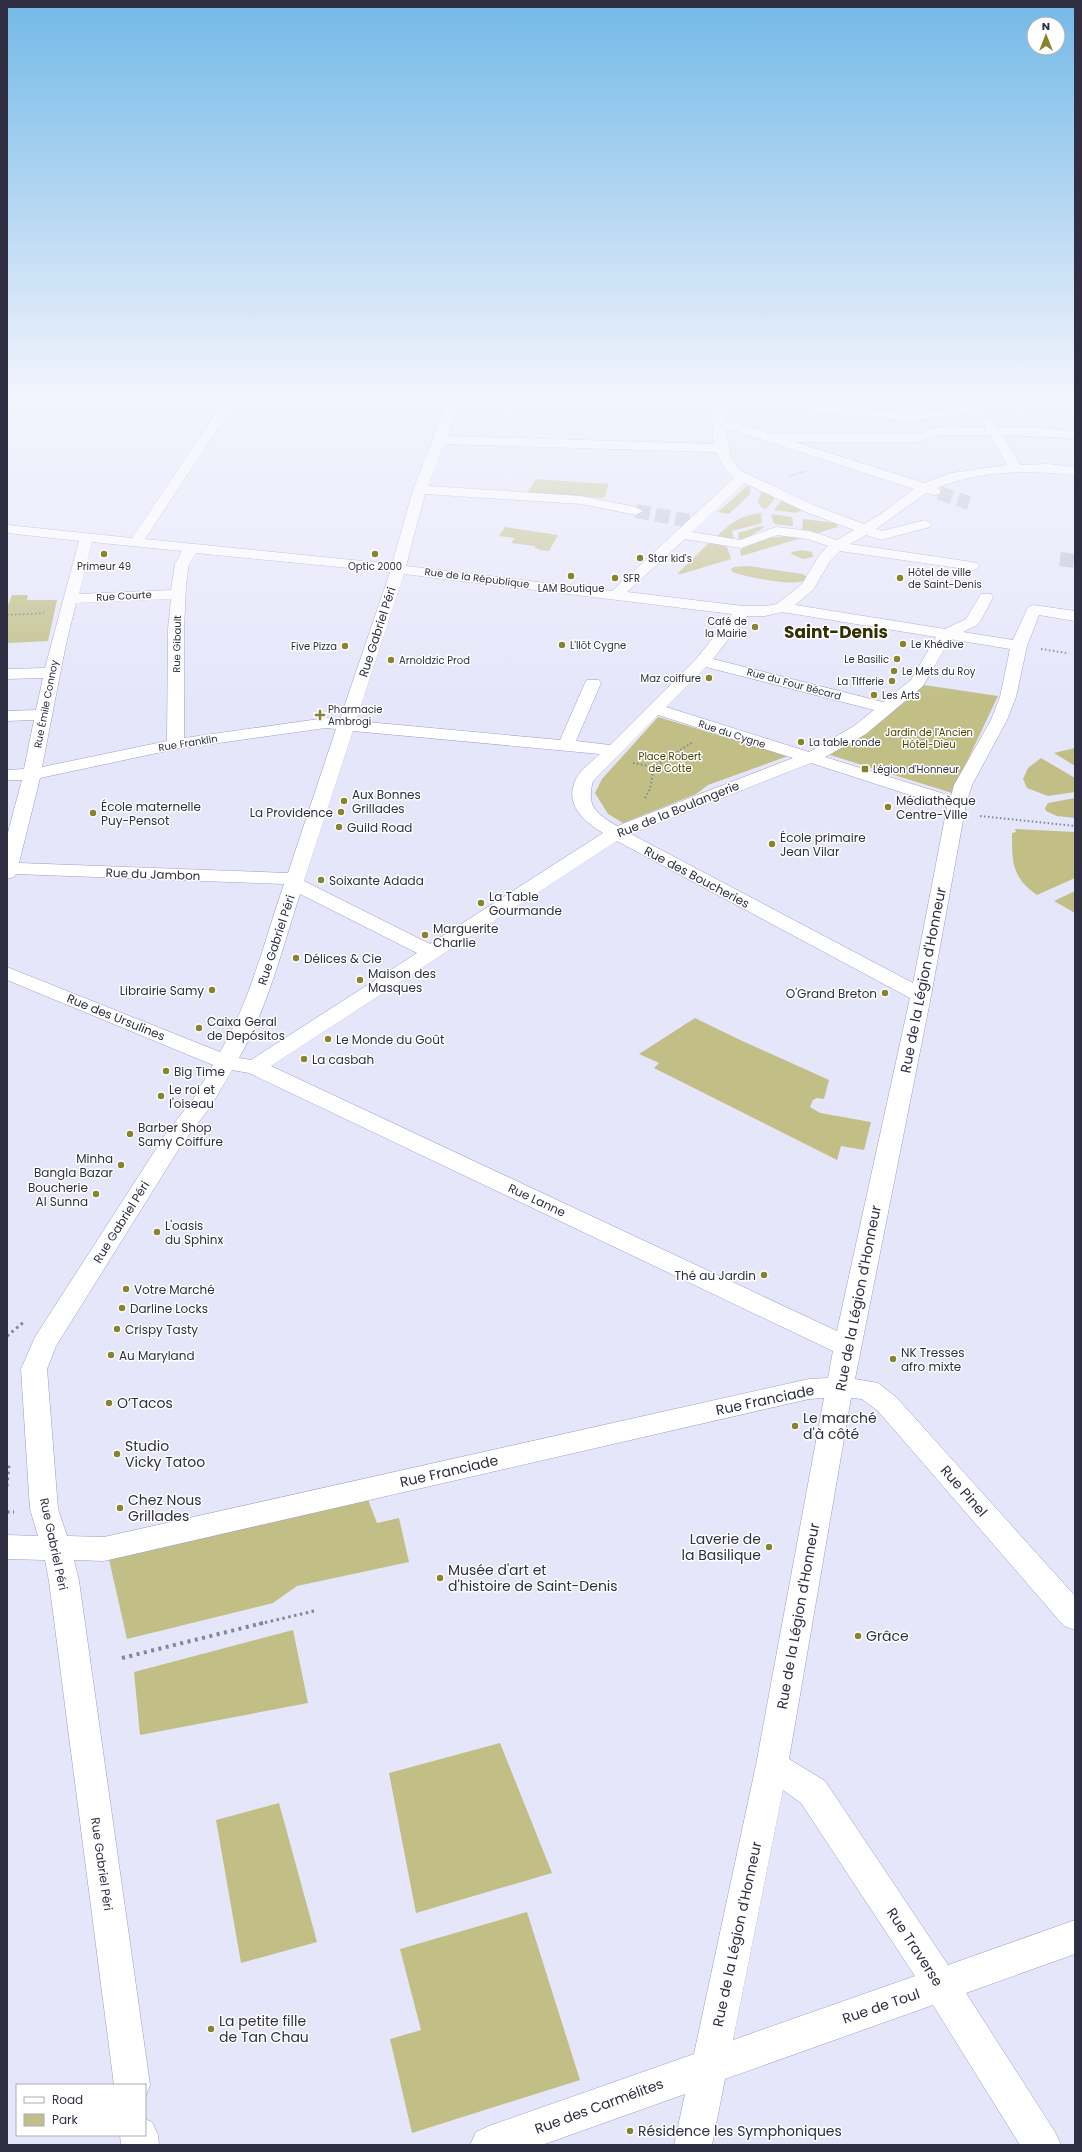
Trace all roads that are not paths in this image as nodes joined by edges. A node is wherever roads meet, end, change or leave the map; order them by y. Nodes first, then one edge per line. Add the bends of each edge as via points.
1 (165, 498) edge
2 (418, 498) edge
3 (556, 498) edge
4 (720, 498) edge
5 (791, 498) edge
6 (910, 498) edge
7 (636, 511) tunnel mouth
8 (925, 524) dead end
9 (7, 529) edge
10 (862, 530) junction
11 (682, 534) junction
12 (87, 536) junction
13 (137, 541) junction
14 (837, 546) junction
15 (192, 547) junction
16 (972, 566) dead end
17 (398, 569) junction
18 (178, 594) junction
19 (616, 595) junction
20 (986, 597) dead end
21 (68, 606) junction
22 (782, 606) junction
23 (743, 611) junction
24 (1075, 616) edge
25 (945, 635) junction
26 (1019, 646) junction
27 (703, 660) junction
28 (52, 673) junction
29 (7, 674) edge
30 (593, 683) dead end
31 (886, 708) junction
32 (656, 709) junction
33 (44, 715) junction
34 (7, 716) edge
35 (346, 726) junction
36 (176, 744) junction
37 (566, 746) junction
38 (613, 750) junction
39 (809, 758) junction
40 (32, 774) junction
41 (7, 775) edge
42 (956, 809) junction
43 (616, 833) junction
44 (8, 870) edge
45 (295, 881) junction
46 (432, 953) junction
47 (7, 973) edge
48 (922, 996) junction
49 (225, 1062) junction
50 (255, 1067) junction
51 (847, 1347) junction
52 (840, 1387) junction
53 (7, 1547) edge
54 (57, 1549) junction
55 (1075, 1617) edge
56 (772, 1766) junction
57 (1075, 1937) edge
58 (941, 1985) junction
59 (709, 2067) junction
60 (132, 2084) edge
61 (489, 2145) edge
62 (693, 2145) edge
63 (1042, 2145) edge

1 - 13 street
2 - 17 street, Rue Gabriel Péri
3 - 7 street via 581,500
4 - 11 street
5 - 10 street
6 - 10 street via 886,517
8 - 10 street via 881,536
9 - 12 street, Rue de la République
10 - 14 street
11 - 14 street via 741,544 776,531 810,535
11 - 19 street
12 - 13 street, Rue de la République
12 - 21 street, Rue Émile Connoy
13 - 15 street, Rue de la République
14 - 16 street
14 - 22 street via 824,559 808,587
15 - 17 street, Rue de la République
15 - 18 street, Rue Gibault via 182,564
17 - 19 street, Rue de la République
17 - 35 street, Rue Gabriel Péri
18 - 21 street, Rue Courte
18 - 36 street, Rue Gibault
19 - 23 street, Rue de la République
20 - 25 street via 972,622
21 - 28 street, Rue Émile Connoy
22 - 23 street, Rue de la République via 765,611
22 - 25 street, Rue de la République
23 - 27 street
24 - 26 street, Rue de la Légion d'Honneur via 1033,610
25 - 26 street, Rue de la République
25 - 31 street, Rue de la Boulangerie via 917,683
26 - 42 street, Rue de la Légion d'Honneur via 1008,697 999,720 963,785
27 - 31 street, Rue du Four Bécard
27 - 32 street
28 - 29 street
28 - 33 street, Rue Émile Connoy
30 - 37 street
31 - 39 street, Rue de la Boulangerie via 860,730
32 - 38 street
32 - 39 street, Rue du Cygne
33 - 34 street
33 - 40 street, Rue Émile Connoy
35 - 36 street, Rue Franklin via 326,723
35 - 37 street
35 - 45 street, Rue Gabriel Péri
36 - 40 street, Rue Franklin
37 - 38 street
38 - 43 street, Rue des Boucheries via 585,779 582,804 589,813
39 - 42 street, Rue du Cygne
39 - 43 street, Rue de la Boulangerie
40 - 41 street, Rue Franklin
40 - 44 street, Rue Émile Connoy
42 - 48 street, Rue de la Légion d'Honneur
43 - 46 street, Rue de la Boulangerie
43 - 48 street, Rue des Boucheries
44 - 45 street, Rue du Jambon
45 - 46 street, Rue du Jambon
45 - 49 street, Rue Gabriel Péri via 251,1012 242,1034
46 - 50 street, Rue de la Boulangerie
47 - 49 street, Rue des Ursulines
48 - 51 street, Rue de la Légion d'Honneur
49 - 50 street, Rue Lanne
49 - 54 street, Rue Gabriel Péri via 203,1101 173,1140 44,1344 34,1369 44,1509
50 - 51 street, Rue Lanne
51 - 52 street, Rue de la Légion d'Honneur
52 - 54 street, Rue Franciade via 810,1389 104,1549
52 - 55 street, Rue Pinel via 869,1390 887,1404
52 - 56 street, Rue de la Légion d'Honneur
53 - 54 street, Rue Franciade
54 - 60 street, Rue Gabriel Péri via 65,1589
56 - 58 street, Rue Traverse via 813,1792
56 - 59 street, Rue de la Légion d'Honneur
57 - 58 street, Rue de Toul
58 - 59 street, Rue de Toul
58 - 63 street, Rue Traverse
59 - 61 street, Rue des Carmélites
59 - 62 street, Rue de la Légion d'Honneur

